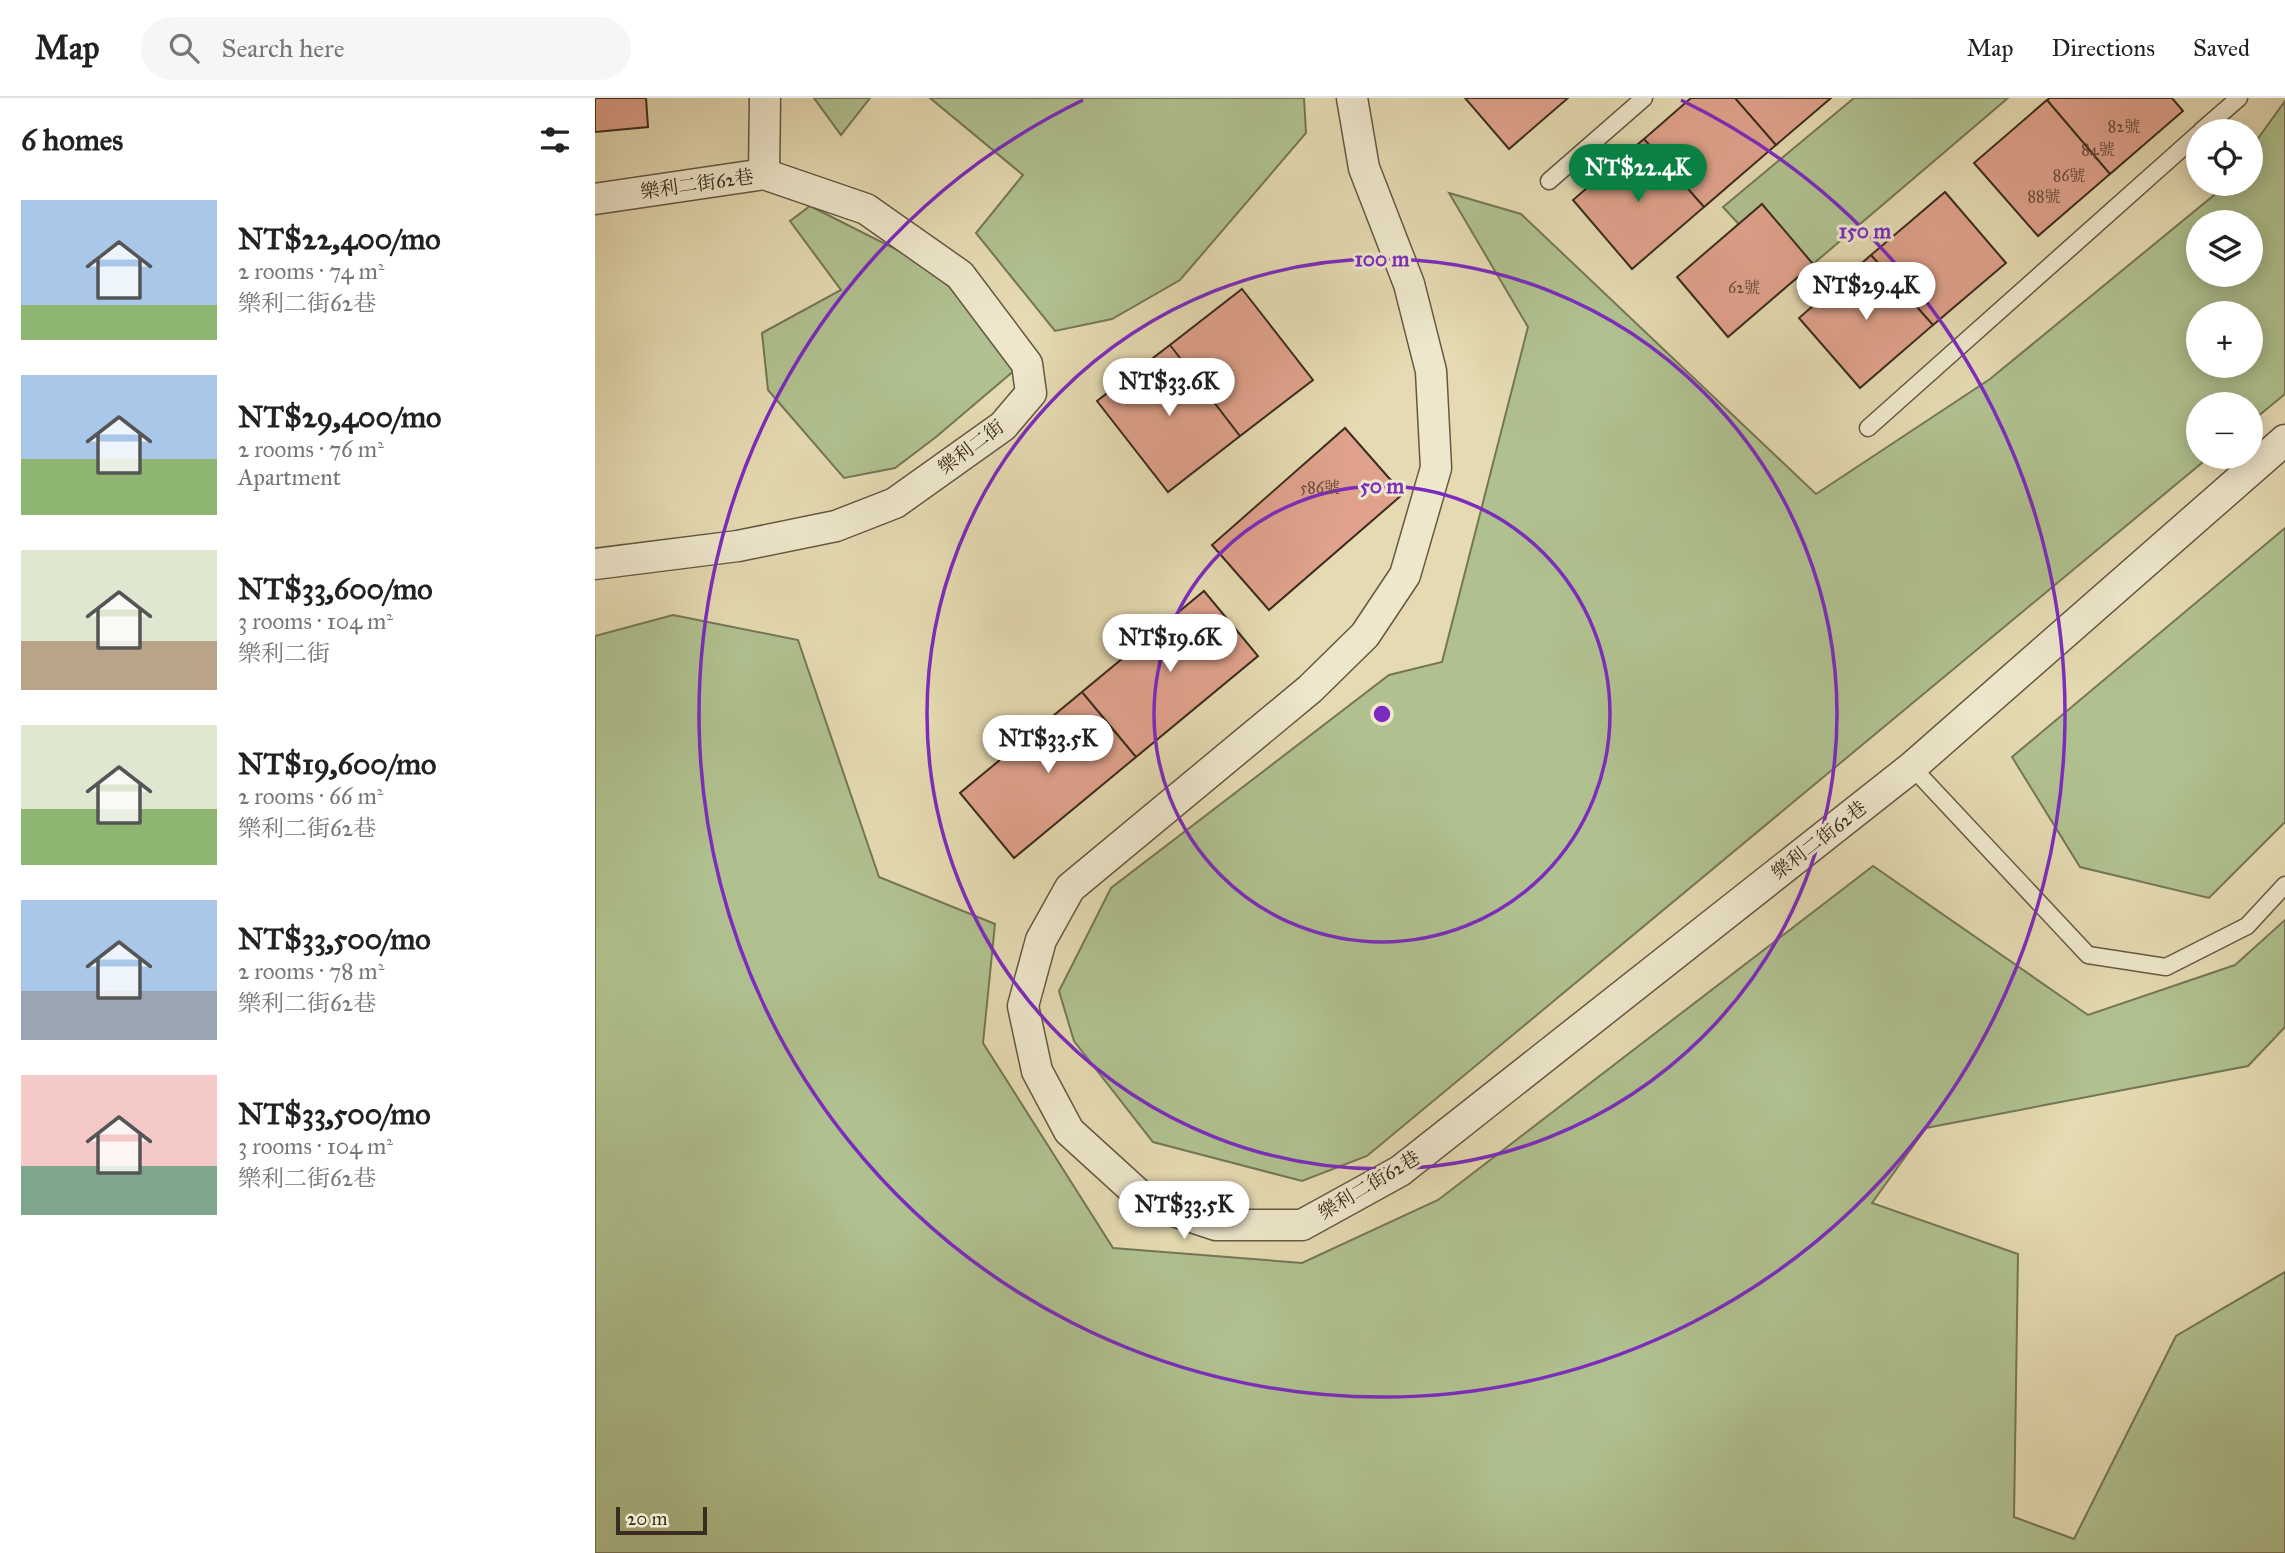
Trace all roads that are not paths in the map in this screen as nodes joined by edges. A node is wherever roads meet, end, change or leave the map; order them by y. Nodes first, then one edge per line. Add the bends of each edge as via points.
1 (765, 98) edge
2 (1352, 98) edge
3 (1644, 98) edge
4 (2239, 98) edge
5 (2216, 119) edge
6 (2186, 145) edge
7 (765, 174) junction
8 (1549, 181) dead end
9 (595, 199) edge
10 (1868, 428) dead end
11 (2285, 440) edge
12 (595, 564) edge
13 (1912, 767) junction
14 (2285, 886) edge

1 - 7 street, 樂利二街62巷
2 - 13 street, 樂利二街62巷 via 1364,168 1409,284 1431,371 1436,468 1405,575 1365,635 1310,689 1070,888 1046,930 1023,1006 1037,1071 1069,1131 1147,1202 1216,1225 1302,1225 1400,1171
3 - 8 lane
4 - 5 lane
6 - 10 lane
7 - 9 street, 樂利二街62巷
7 - 12 street, 樂利二街 via 866,209 960,275 1027,364 1031,393 1003,426 895,503 837,526 738,546
11 - 13 street, 樂利二街62巷
13 - 14 lane via 2088,955 2166,967 2247,926

